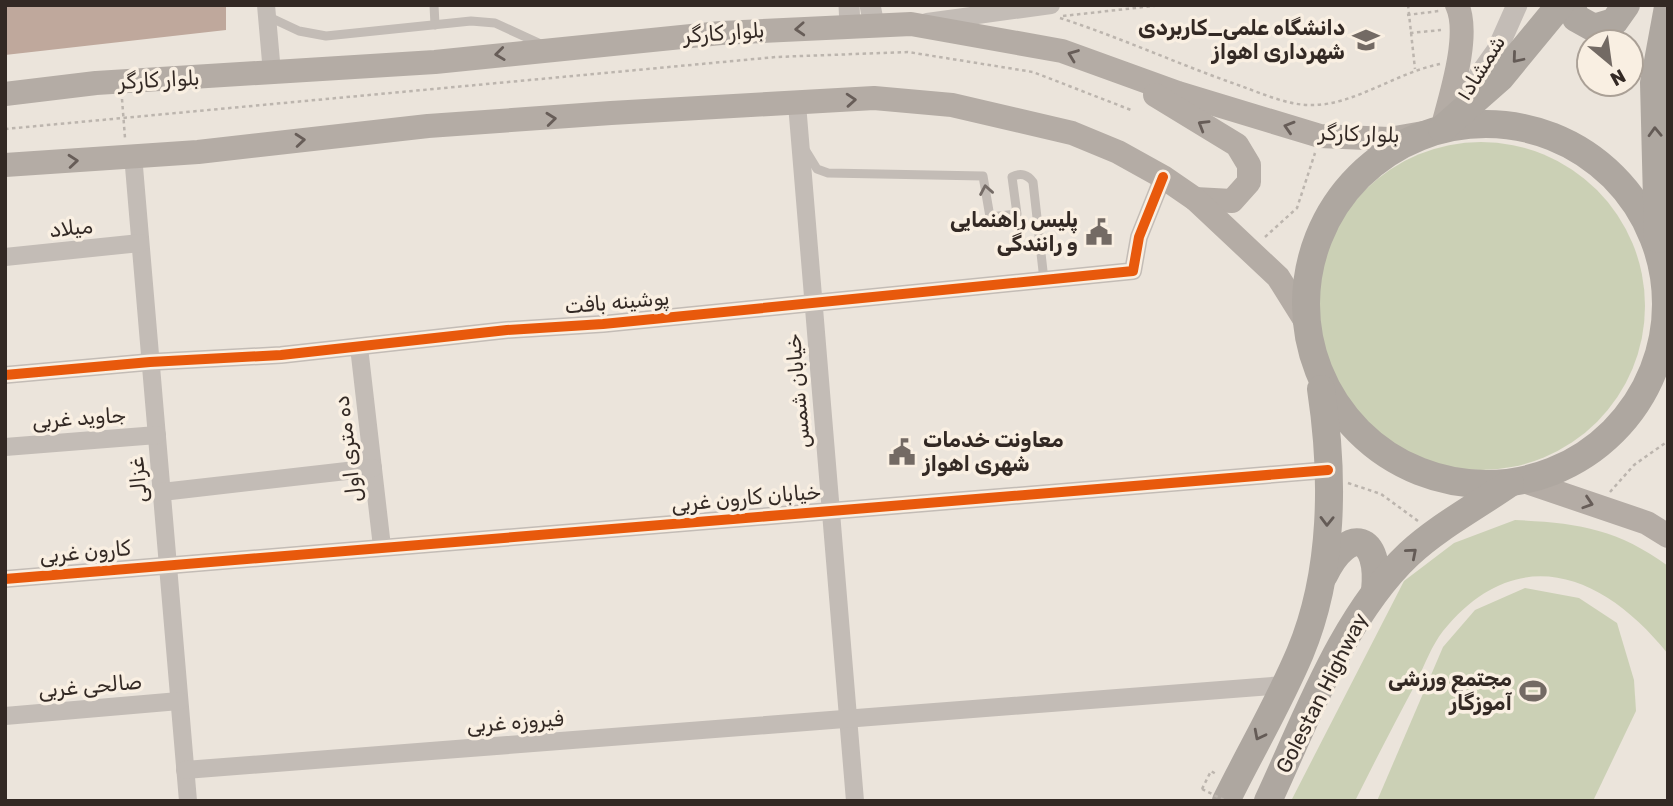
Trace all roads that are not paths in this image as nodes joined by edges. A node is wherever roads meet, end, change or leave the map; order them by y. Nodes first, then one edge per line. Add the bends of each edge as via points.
1 (434, 5) edge
2 (1051, 5) edge
3 (1517, 5) edge
4 (1560, 5) edge
5 (1571, 5) edge
6 (1626, 5) edge
7 (1668, 7) edge
8 (266, 10) edge
9 (1459, 11) edge
10 (861, 16) edge
11 (911, 24) junction
12 (435, 25) junction
13 (551, 48) junction
14 (1112, 70) junction
15 (272, 73) junction
16 (5, 94) edge
17 (797, 104) junction
18 (1435, 131) junction
19 (800, 142) junction
20 (130, 155) junction
21 (5, 165) edge
22 (1163, 177) junction
23 (1195, 199) junction
24 (140, 243) junction
25 (1659, 249) junction
26 (5, 257) edge
27 (1665, 278) junction
28 (1044, 280) junction
29 (814, 301) junction
30 (1668, 309) edge
31 (1305, 320) junction
32 (359, 347) junction
33 (150, 362) junction
34 (5, 375) edge
35 (1320, 380) junction
36 (157, 435) junction
37 (5, 447) edge
38 (373, 468) junction
39 (1328, 473) junction
40 (1517, 482) junction
41 (162, 492) junction
42 (831, 510) junction
43 (1668, 536) edge
44 (382, 547) junction
45 (168, 564) junction
46 (5, 579) edge
47 (1322, 579) junction
48 (1375, 591) junction
49 (1284, 685) junction
50 (180, 701) junction
51 (5, 716) edge
52 (848, 719) junction
53 (185, 770) junction
54 (1218, 797) edge
55 (188, 801) edge
56 (855, 801) edge
57 (1268, 801) edge

1 - 12 lane
2 - 11 street
3 - 18 street, شمشاد۱ via 1497,50
4 -> 18 highway via 1500,78
5 - 6 highway via 1576,18 1594,28 1614,22
25 -> 7 highway via 1654,83
8 - 12 lane via 299,31 326,36
8 - 15 street
9 - 18 main road via 1457,61
10 - 11 main road, بلوار کارگر
10 -> 13 main road, بلوار کارگر
14 -> 11 main road, بلوار کارگر via 1062,51
12 - 13 lane via 495,23
13 -> 15 main road, بلوار کارگر via 435,62
18 -> 14 main road, بلوار کارگر via 1389,139 1320,136
23 -> 14 main road via 1232,201 1249,182 1250,165 1237,145
15 - 16 main road, بلوار کارگر
17 - 19 street, خیابان شمس
20 -> 17 main road via 198,152 428,126
17 -> 22 main road via 874,98 952,105 1072,133
18 - 25 highway via 1496,124 1549,134 1597,161 1634,200
18 - 31 highway via 1385,154 1349,186 1322,226 1307,272
28 -> 19 lane via 1030,177 1012,177 1017,214 990,218 983,176 828,173 817,169
19 - 29 street, خیابان شمس
21 -> 20 main road
20 - 24 street, غزالی
22 - 23 main road
22 - 28 street, پوشینه بافت via 1139,237 1133,271
23 - 31 main road via 1278,277
24 - 26 street, میلاد
24 - 33 street, غزالی
25 - 27 highway
27 - 30 main road
27 - 40 highway via 1665,332 1648,384 1617,428 1574,462
28 - 29 street, پوشینه بافت
29 - 32 street, پوشینه بافت
29 - 42 street, خیابان شمس
31 - 35 highway
32 - 33 street, پوشینه بافت
32 - 38 street, ده متری اول
33 - 34 street, پوشینه بافت
33 - 36 street, غزالی
35 - 39 highway, Golestan Highway
35 - 40 highway via 1352,428 1398,463 1452,482
36 - 37 street, جاوید غربی
36 - 41 street, غزالی
38 - 41 street
38 - 44 street, ده متری اول
39 - 42 street, خیابان کارون غربی
39 -> 47 highway, Golestan Highway
40 -> 43 main road via 1647,523
48 -> 40 highway, Golestan Highway via 1409,554
41 - 45 street, غزالی
42 - 44 street, خیابان کارون غربی
42 - 52 street, خیابان شمس
44 - 45 street, خیابان کارون غربی
45 - 46 street, کارون غربی
45 - 50 street, غزالی
47 - 48 highway via 1340,549 1360,543 1370,548 1376,559
47 - 49 highway, Golestan Highway via 1301,651
48 - 57 highway, Golestan Highway via 1331,668
49 - 52 street, فیروزه غربی
49 -> 54 highway, Golestan Highway
50 - 51 street, صالحی غربی
50 - 53 street, غزالی
52 - 53 street, فیروزه غربی
52 - 56 street, خیابان شمس
53 - 55 street, غزالی

